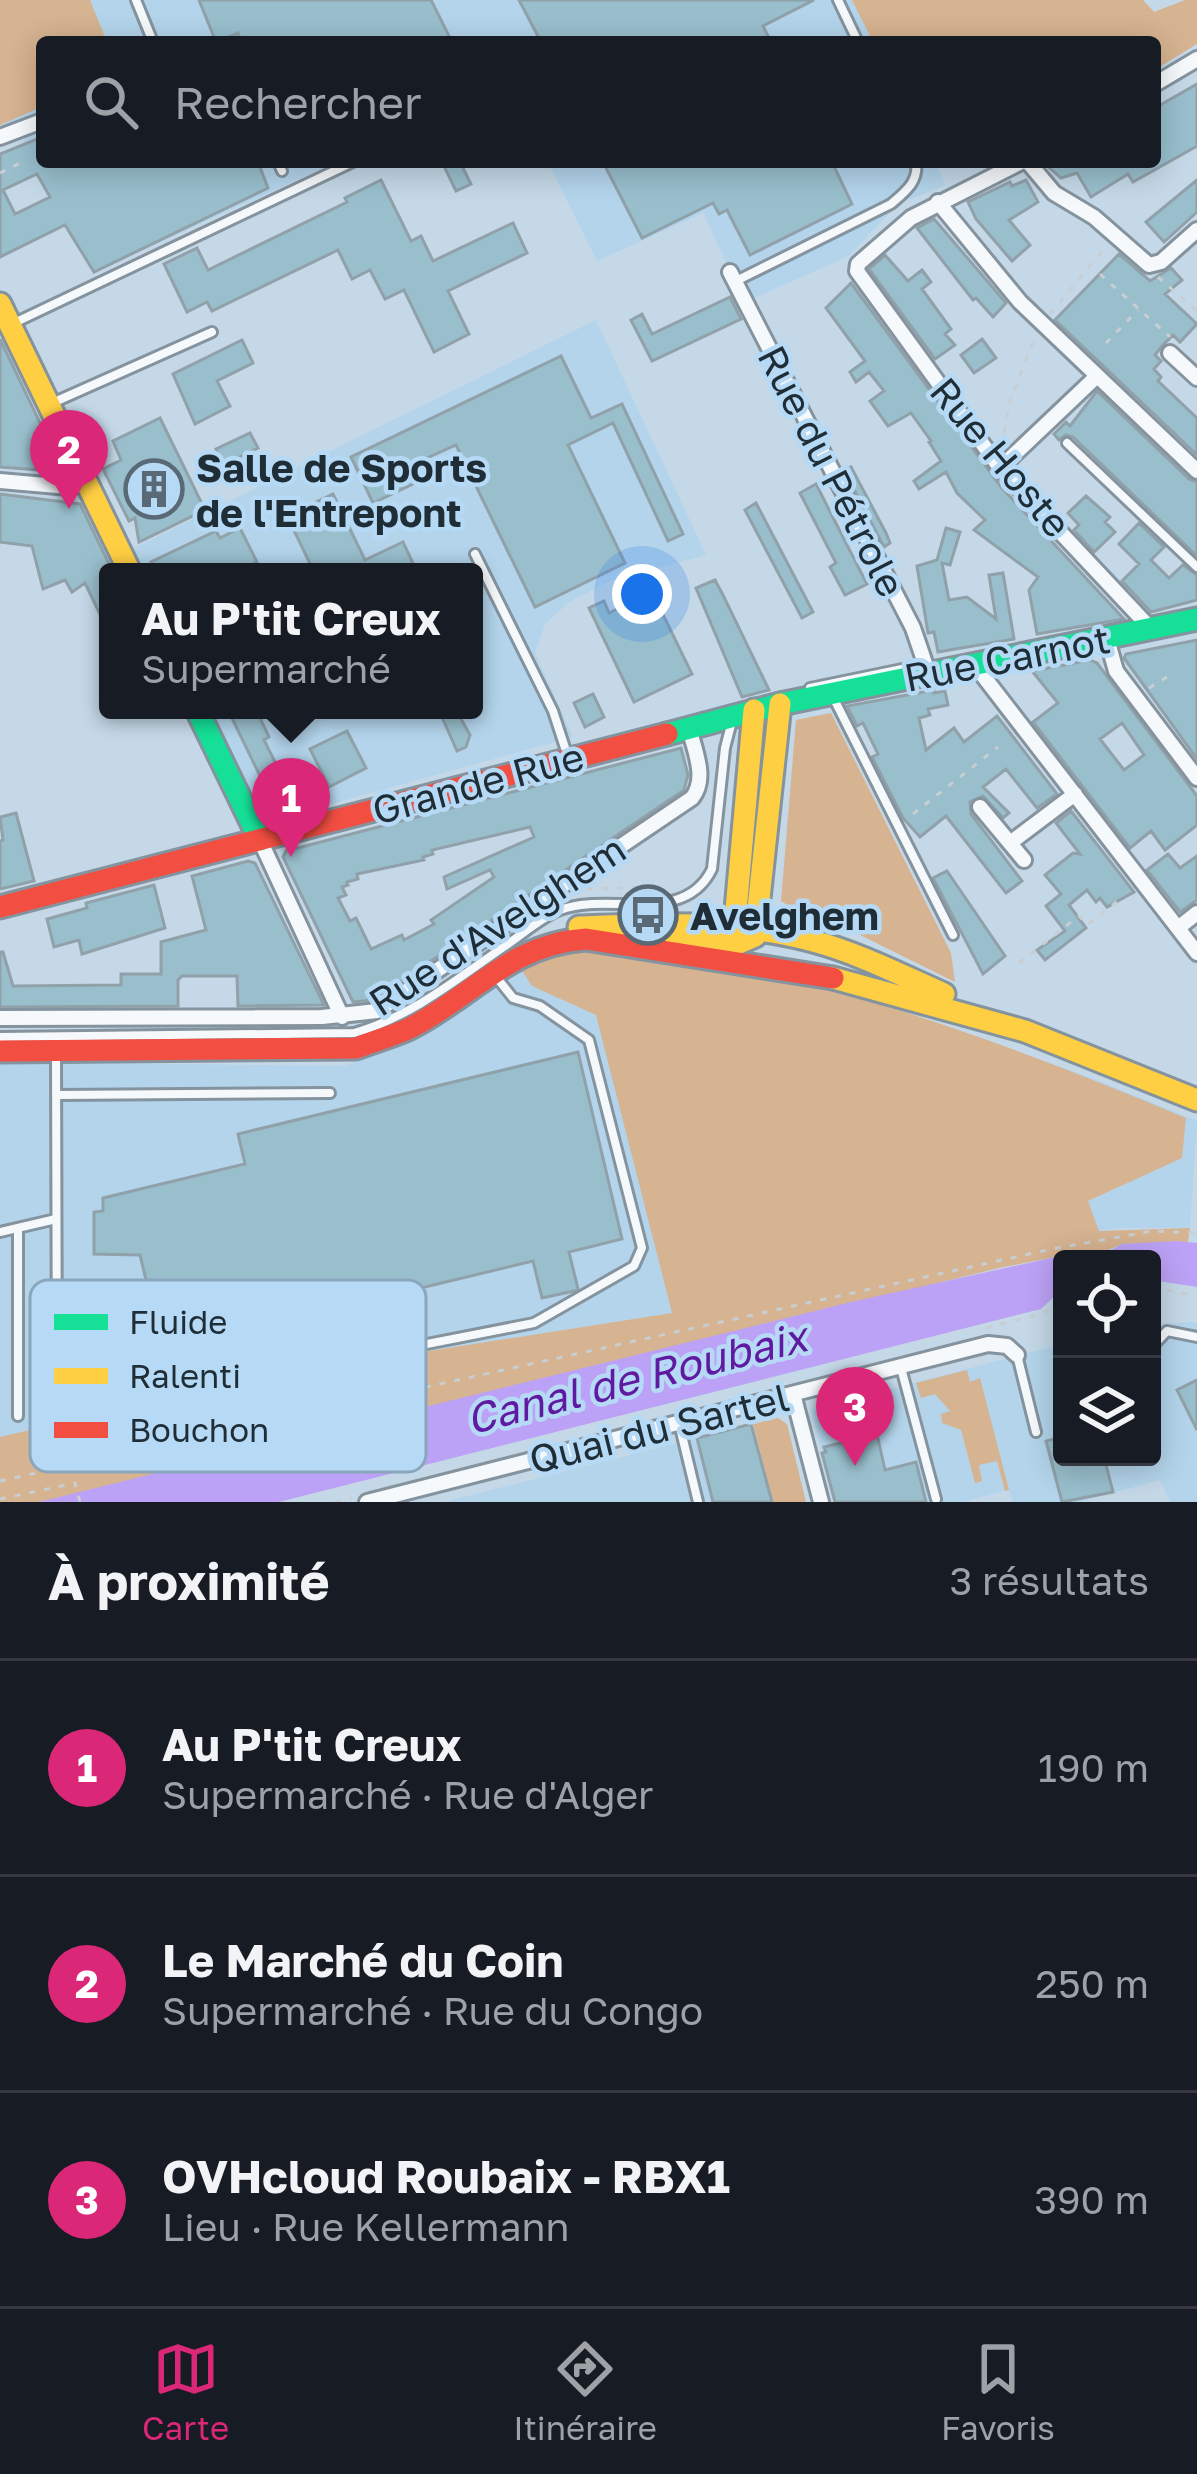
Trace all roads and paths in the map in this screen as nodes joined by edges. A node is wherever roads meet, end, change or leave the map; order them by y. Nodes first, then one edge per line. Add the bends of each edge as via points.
1 (136, 0) edge
2 (838, 0) edge
3 (151, 36) edge
4 (855, 36) edge
5 (1197, 58) edge
6 (1161, 79) edge
7 (36, 123) edge
8 (0, 137) edge
9 (20, 163) dead end
10 (339, 168) edge
11 (917, 168) edge
12 (1011, 168) edge
13 (1030, 168) edge
14 (0, 172) edge
15 (938, 202) junction
16 (1197, 230) edge
17 (1149, 265) junction
18 (1100, 274) dead end
19 (733, 276) joint
20 (1139, 309) junction
21 (1197, 311) edge
22 (5, 314) edge
23 (212, 332) dead end
24 (1106, 343) dead end
25 (1174, 348) joint
26 (1097, 376) junction
27 (1197, 378) edge
28 (49, 405) junction
29 (1067, 443) dead end
30 (1000, 468) junction
31 (1197, 471) edge
32 (0, 481) edge
33 (87, 483) junction
34 (476, 554) dead end
35 (126, 563) edge
36 (480, 563) edge
37 (1197, 567) edge
38 (483, 568) edge
39 (1197, 622) edge
40 (1153, 631) junction
41 (1107, 639) junction
42 (974, 664) junction
43 (927, 669) junction
44 (1172, 674) dead end
45 (823, 694) junction
46 (1136, 698) junction
47 (780, 704) junction
48 (744, 713) junction
49 (201, 719) edge
50 (689, 728) junction
51 (998, 747) dead end
52 (569, 759) junction
53 (1197, 778) edge
54 (1075, 794) junction
55 (980, 807) dead end
56 (913, 814) dead end
57 (260, 840) junction
58 (1010, 843) junction
59 (1024, 860) dead end
60 (651, 887) dead end
61 (585, 889) dead end
62 (1120, 900) dead end
63 (0, 907) edge
64 (1197, 913) edge
65 (1178, 928) junction
66 (745, 934) junction
67 (952, 935) dead end
68 (538, 946) junction
69 (1197, 953) edge
70 (757, 963) junction
71 (1019, 963) dead end
72 (496, 970) junction
73 (342, 1017) junction
74 (0, 1018) edge
75 (1025, 1031) junction
76 (0, 1037) edge
77 (0, 1051) edge
78 (56, 1051) junction
79 (1130, 1071) junction
80 (1197, 1090) edge
81 (330, 1093) dead end
82 (56, 1095) junction
83 (1197, 1100) edge
84 (56, 1219) junction
85 (18, 1228) junction
86 (0, 1232) edge
87 (1197, 1234) edge
88 (56, 1280) edge
89 (1161, 1289) edge
90 (1197, 1296) edge
91 (1161, 1337) edge
92 (1197, 1337) edge
93 (426, 1344) edge
94 (1017, 1355) joint
95 (901, 1366) junction
96 (426, 1387) edge
97 (793, 1394) junction
98 (18, 1416) dead end
99 (679, 1423) junction
100 (1036, 1432) dead end
101 (41, 1472) edge
102 (0, 1481) edge
103 (0, 1499) edge
104 (936, 1499) dead end
105 (80, 1502) edge
106 (367, 1502) edge
107 (698, 1502) edge
108 (821, 1502) edge

1 - 3 lane
2 - 4 lane
5 - 6 street
7 - 8 street
9 - 14 path
10 - 22 lane
11 - 19 lane via 891,204
12 - 15 street
13 - 17 street
15 - 26 street via 1020,302
15 - 30 street, Rue Hoste via 886,237 858,264 859,276
16 - 17 street
17 - 21 path
18 - 20 path
19 - 43 street, Rue du Pétrole
20 - 24 path
20 - 25 path
22 - 28 main road
23 - 28 lane
25 - 27 street
26 - 30 street
26 - 31 street
28 - 33 main road
29 - 37 lane
30 - 40 street, Rue Hoste
32 - 33 street
33 - 35 main road
34 - 36 lane
38 - 52 lane
39 - 40 main road, Rue Carnot
40 - 41 main road, Rue Carnot
41 - 42 main road, Rue Carnot
41 - 46 street via 1112,664
42 - 43 main road, Rue Carnot
42 - 54 street
43 - 45 main road, Rue Carnot
43 - 48 lane via 816,686
44 - 46 path
45 - 47 main road, Grande Rue
45 - 67 lane
46 - 53 street
47 - 48 main road, Grande Rue
47 - 66 main road
48 - 50 main road, Grande Rue
48 - 66 main road
48 - 76 lane via 727,737 712,869 685,898 559,910 403,1015 354,1033
49 - 57 main road
50 - 52 main road, Grande Rue
50 - 73 street, Rue d'Avelghem via 700,783 692,797 390,1004
51 - 56 path
52 - 57 main road, Grande Rue
54 - 58 street
54 - 65 street
55 - 58 street
57 - 63 main road, Grande Rue
57 - 73 street
58 - 59 street
60 - 61 path
62 - 71 path via 1087,926 1079,916
64 - 65 street
65 - 69 street
66 - 68 main road via 587,933
66 - 70 main road
66 - 72 main road via 568,928
66 - 75 main road via 837,949
68 - 70 main road via 586,939
68 - 72 main road
70 - 75 main road via 860,982
72 - 78 main road via 412,1027 356,1048
72 - 93 lane via 513,998 540,1006 589,1040 642,1247 634,1266 534,1324
73 - 74 street, Rue d'Avelghem
75 - 79 main road
77 - 78 main road
78 - 82 lane
79 - 80 main road
79 - 83 main road
81 - 82 lane
82 - 84 lane
84 - 85 lane
84 - 88 lane
85 - 86 lane
85 - 98 lane
87 - 96 path via 1152,1231 1052,1249
89 - 90 path
91 - 92 lane via 1167,1331
94 - 95 street, Quai du Sartel via 994,1343
94 - 100 lane
95 - 97 street, Quai du Sartel
95 - 104 lane
97 - 99 street, Quai du Sartel
97 - 108 street
99 - 106 street, Quai du Sartel
99 - 107 lane
101 - 102 path
103 - 105 path via 76,1483

